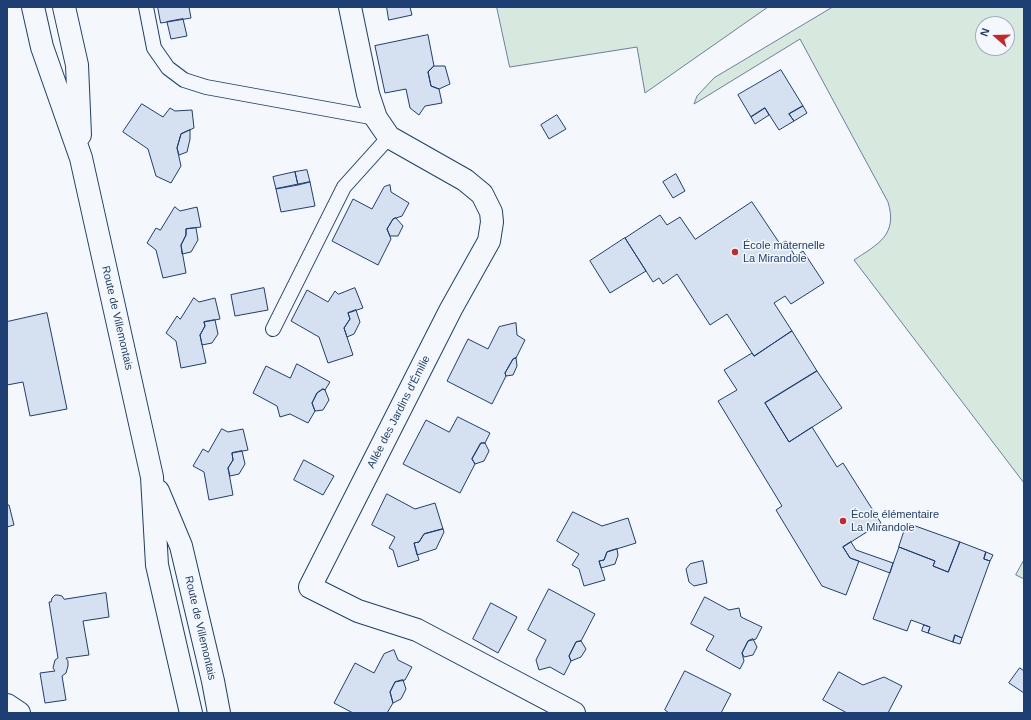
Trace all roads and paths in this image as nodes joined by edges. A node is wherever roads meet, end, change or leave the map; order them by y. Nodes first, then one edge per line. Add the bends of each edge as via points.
1 (33, 7) edge
2 (64, 7) edge
3 (146, 7) edge
4 (350, 7) edge
5 (376, 118) junction
6 (388, 137) junction
7 (81, 158) junction
8 (274, 329) dead end
9 (152, 477) junction
10 (7, 705) edge
11 (19, 713) edge
12 (191, 713) edge
13 (219, 713) edge
14 (574, 713) edge

1 - 7 main road, Route de Villemontais via 42,47
2 - 7 main road, Route de Villemontais via 77,65
3 - 5 lane via 154,48 168,68 184,80 206,87
4 - 5 main road, Allée des Jardins d'Émilie via 368,94
5 - 6 main road, Allée des Jardins d'Émilie
6 - 8 lane via 344,187
6 - 14 main road, Allée des Jardins d'Émilie via 465,180 482,194 491,212 489,241 451,309 310,587 358,611 416,630
7 - 9 main road, Route de Villemontais
9 - 12 main road, Route de Villemontais via 157,565
9 - 13 main road, Route de Villemontais via 181,546
10 - 11 main road

